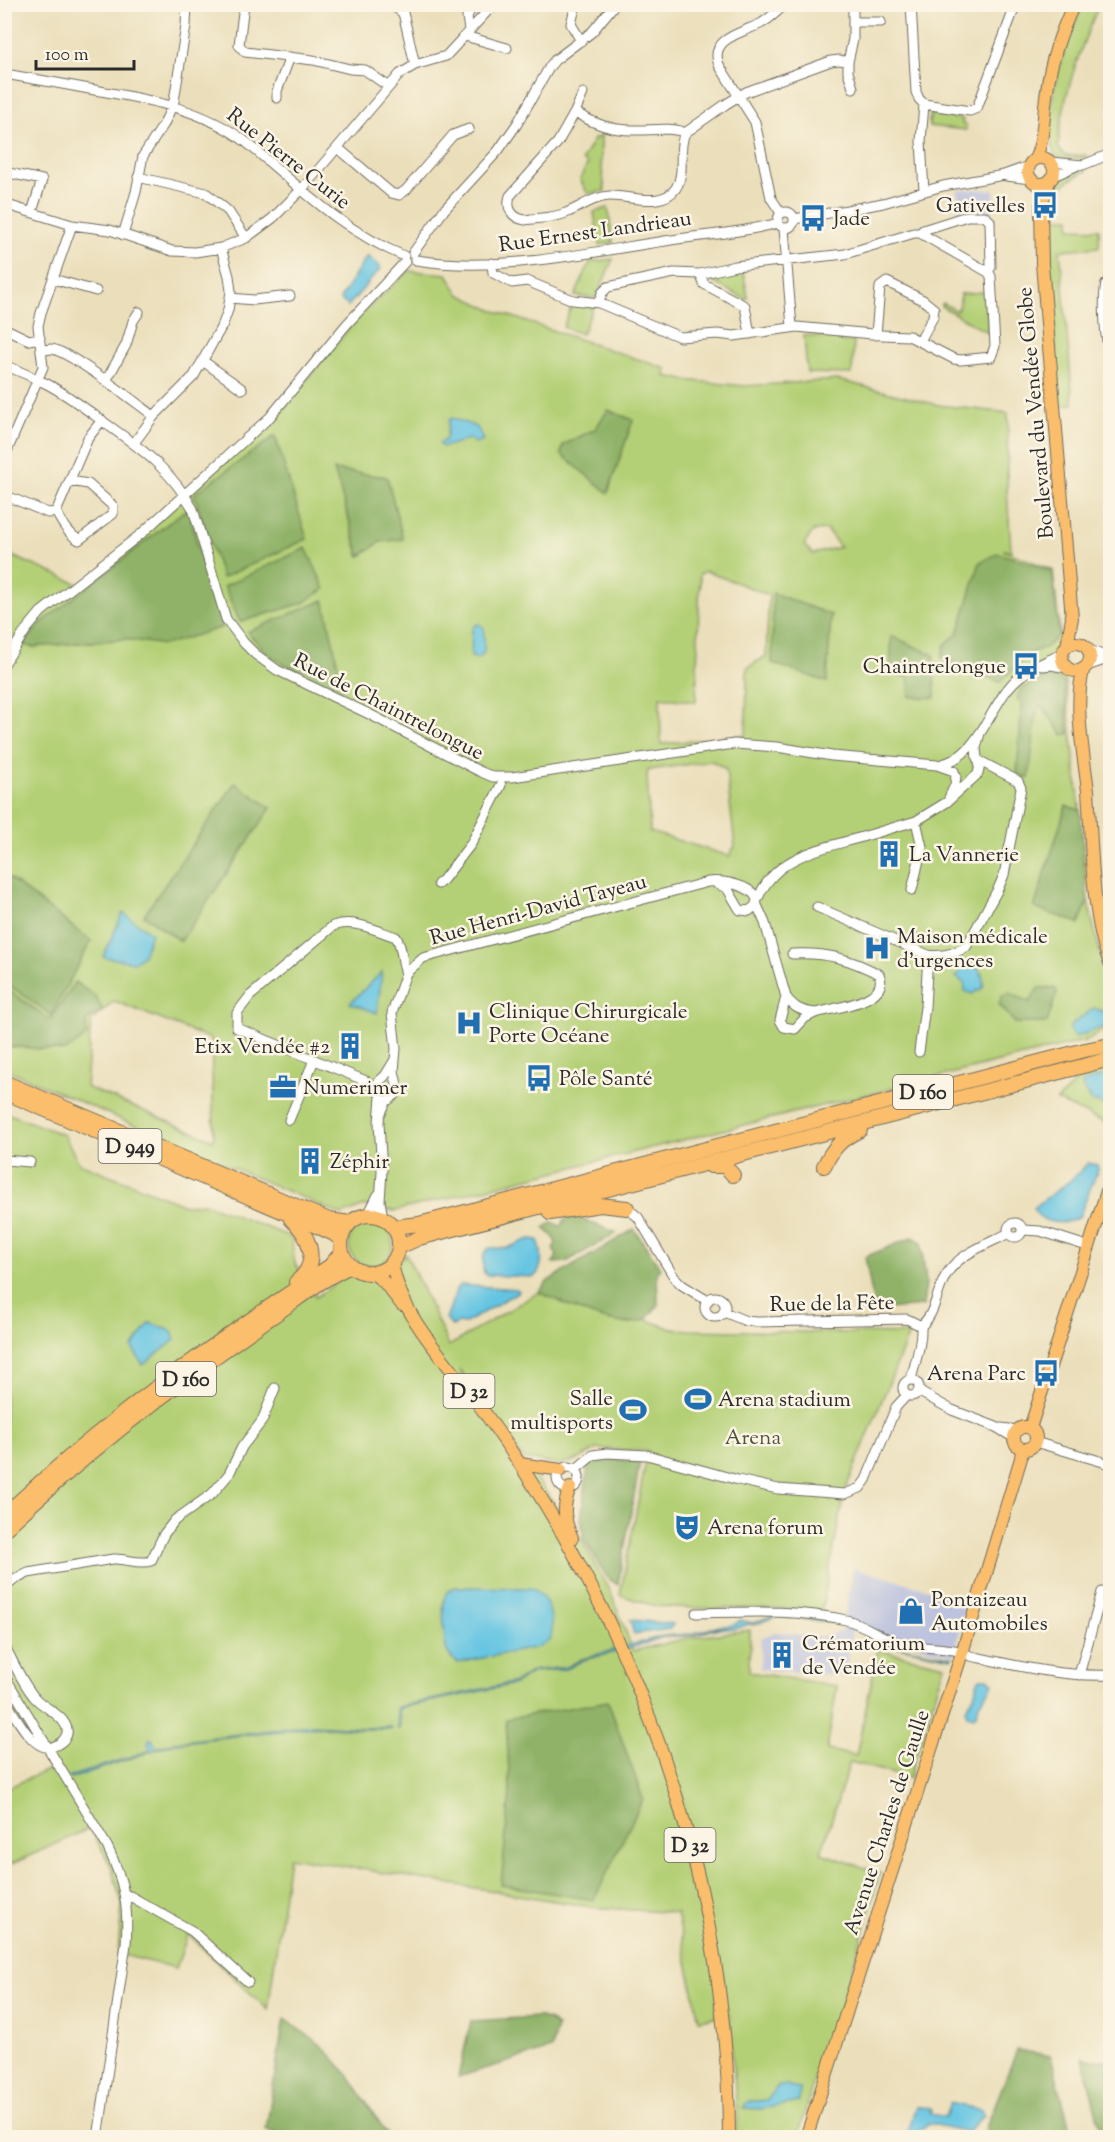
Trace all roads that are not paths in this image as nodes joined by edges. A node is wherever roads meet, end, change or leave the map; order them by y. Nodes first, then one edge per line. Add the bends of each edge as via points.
1 (187, 4) edge
2 (390, 4) edge
3 (576, 4) edge
4 (615, 4) edge
5 (785, 4) edge
6 (853, 4) edge
7 (911, 4) edge
8 (1016, 4) edge
9 (1074, 4) edge
10 (243, 5) edge
11 (493, 5) edge
12 (402, 9) edge
13 (854, 22) junction
14 (881, 22) dead end
15 (467, 33) junction
16 (581, 41) junction
17 (507, 48) dead end
18 (290, 57) junction
19 (848, 62) junction
20 (415, 65) junction
21 (4, 74) edge
22 (389, 87) junction
23 (853, 88) dead end
24 (583, 93) dead end
25 (739, 96) junction
26 (277, 98) dead end
27 (924, 104) junction
28 (172, 106) junction
29 (575, 112) junction
30 (469, 129) dead end
31 (1042, 132) junction
32 (685, 134) junction
33 (338, 148) junction
34 (1110, 154) edge
35 (1050, 161) junction
36 (1032, 162) junction
37 (1076, 166) junction
38 (4, 172) edge
39 (1004, 176) junction
40 (138, 177) junction
41 (1051, 179) junction
42 (1032, 180) junction
43 (302, 189) junction
44 (924, 191) junction
45 (4, 204) edge
46 (1041, 205) junction
47 (32, 212) junction
48 (794, 219) junction
49 (783, 223) junction
50 (72, 225) junction
51 (920, 233) junction
52 (123, 235) junction
53 (246, 238) junction
54 (221, 248) junction
55 (409, 258) junction
56 (789, 259) junction
57 (492, 263) junction
58 (988, 272) junction
59 (700, 274) junction
60 (53, 279) junction
61 (1110, 281) edge
62 (96, 291) dead end
63 (290, 296) dead end
64 (230, 298) junction
65 (599, 303) junction
66 (139, 312) dead end
67 (795, 327) junction
68 (4, 328) edge
69 (750, 334) junction
70 (876, 335) junction
71 (40, 338) junction
72 (921, 340) junction
73 (1110, 350) edge
74 (42, 351) junction
75 (203, 361) junction
76 (4, 365) edge
77 (38, 380) junction
78 (106, 381) junction
79 (242, 389) dead end
80 (154, 416) junction
81 (102, 420) junction
82 (134, 443) junction
83 (4, 459) edge
84 (70, 480) junction
85 (4, 495) edge
86 (185, 495) junction
87 (56, 512) junction
88 (1072, 618) junction
89 (1084, 647) junction
90 (1065, 650) junction
91 (4, 664) edge
92 (1085, 667) junction
93 (1035, 668) junction
94 (1068, 669) junction
95 (1079, 699) junction
96 (980, 733) junction
97 (959, 756) junction
98 (978, 759) junction
99 (937, 765) junction
100 (996, 771) junction
101 (955, 773) junction
102 (974, 777) junction
103 (501, 785) dead end
104 (947, 802) junction
105 (915, 822) junction
106 (767, 881) junction
107 (438, 884) dead end
108 (698, 886) junction
109 (747, 890) junction
110 (912, 890) dead end
111 (735, 899) junction
112 (756, 901) junction
113 (817, 907) dead end
114 (748, 911) junction
115 (1101, 931) junction
116 (768, 933) junction
117 (1110, 949) edge
118 (792, 954) dead end
119 (928, 955) junction
120 (1110, 963) edge
121 (406, 973) junction
122 (1110, 1037) edge
123 (1110, 1045) edge
124 (1085, 1050) junction
125 (919, 1052) dead end
126 (396, 1056) junction
127 (1110, 1059) edge
128 (314, 1060) junction
129 (396, 1080) junction
130 (4, 1082) edge
131 (382, 1088) junction
132 (4, 1092) edge
133 (940, 1104) junction
134 (289, 1120) dead end
135 (4, 1160) edge
136 (30, 1162) dead end
137 (824, 1166) dead end
138 (688, 1169) junction
139 (733, 1175) dead end
140 (1110, 1182) edge
141 (380, 1190) junction
142 (627, 1208) joint
143 (283, 1212) junction
144 (368, 1215) junction
145 (350, 1223) junction
146 (389, 1223) junction
147 (459, 1228) junction
148 (341, 1246) junction
149 (399, 1247) junction
150 (1090, 1247) junction
151 (392, 1263) junction
152 (351, 1266) junction
153 (373, 1273) junction
154 (708, 1301) junction
155 (262, 1312) junction
156 (724, 1312) junction
157 (415, 1321) junction
158 (921, 1326) junction
159 (911, 1380) junction
160 (275, 1388) dead end
161 (918, 1391) junction
162 (907, 1395) junction
163 (1020, 1432) junction
164 (1035, 1442) junction
165 (1022, 1449) junction
166 (519, 1464) junction
167 (1110, 1464) edge
168 (561, 1470) junction
169 (575, 1470) junction
170 (570, 1488) junction
171 (4, 1516) edge
172 (4, 1530) edge
173 (590, 1584) junction
174 (4, 1588) edge
175 (1102, 1592) dead end
176 (696, 1613) dead end
177 (4, 1646) edge
178 (962, 1653) junction
179 (4, 1675) edge
180 (1079, 1675) junction
181 (1110, 1675) edge
182 (4, 1698) edge
183 (49, 1748) junction
184 (126, 1895) junction
185 (248, 1982) dead end
186 (98, 2138) edge
187 (729, 2138) edge
188 (806, 2138) edge

1 - 28 street
2 - 12 street
3 - 16 street via 571,24
4 - 16 street
5 - 25 street via 761,23 729,37 718,48 719,64
6 - 13 street
7 - 27 street via 916,92
8 - 27 street via 977,108 970,111
9 - 31 main road via 1050,71
10 - 18 street via 239,45 245,52
11 - 15 street via 473,7 467,14
12 - 20 street
13 - 14 street
13 - 19 street
15 - 17 street
15 - 20 street via 446,56
16 - 55 street via 550,66 498,151 444,210
18 - 22 street via 368,71
18 - 26 street
19 - 23 street
19 - 25 street via 831,61
20 - 22 street
21 - 28 street, Rue Pierre Curie
22 - 33 street
24 - 29 street
25 - 32 street
25 - 49 street via 755,122 771,198
27 - 44 street
28 - 40 street via 143,156
28 - 43 street, Rue Pierre Curie via 230,129
29 - 32 street via 607,127 674,130
29 - 32 street via 554,148 510,196 510,210 519,219 565,214 605,196 650,200 667,196 679,180
30 - 33 street via 453,135 399,195 391,194
31 - 35 main road
31 - 36 main road
33 - 43 street
34 - 37 street
35 - 36 main road via 1045,158
35 - 37 street
35 - 41 main road via 1055,171
36 - 39 street
36 - 42 main road via 1028,170
37 - 41 street
38 - 47 street via 42,180
39 - 42 street
39 - 44 street
40 - 52 street
40 - 53 street via 206,193 228,211
41 - 42 main road via 1041,184
41 - 46 main road, Boulevard du Vendée Globe
42 - 46 main road, Boulevard du Vendée Globe
43 - 53 street
43 - 55 street, Rue Pierre Curie via 360,235
44 - 48 street via 883,203
45 - 47 street
46 - 88 main road, Boulevard du Vendée Globe via 1043,282
47 - 50 street
48 - 49 street via 793,224
48 - 49 street via 789,213
49 - 56 street
49 - 57 street, Rue Ernest Landrieau via 559,258
50 - 52 street
50 - 60 street
51 - 56 street via 845,254
51 - 58 street
51 - 58 street via 966,216 984,216 990,221
52 - 54 street via 179,252
53 - 54 street
54 - 64 street
55 - 57 street, Rue Ernest Landrieau
55 - 86 street via 346,325 270,417
56 - 59 street
56 - 67 street
57 - 65 street via 493,273 512,283 527,281 573,300
58 - 72 street via 995,346 991,357 954,359
59 - 65 street via 674,273 608,288
59 - 69 street via 704,284 745,306
60 - 62 street
60 - 71 street via 40,313
61 - 73 street via 1104,292
63 - 64 street
64 - 75 street via 223,324
65 - 69 street via 674,336
66 - 78 street
67 - 69 street
67 - 70 street
68 - 71 street via 29,340
70 - 72 street
70 - 72 street via 880,287 887,282 934,309
71 - 74 street
74 - 77 street via 43,367
74 - 78 street via 63,353
75 - 79 street
75 - 80 street via 189,382
76 - 77 street, Rue de Chaintrelongue
77 - 81 street, Rue de Chaintrelongue
77 - 83 street
78 - 80 street
80 - 82 street
81 - 82 street, Rue de Chaintrelongue
81 - 84 street via 88,438
82 - 86 street, Rue de Chaintrelongue via 160,465
84 - 87 street
84 - 87 street via 88,484 113,506 112,514 79,540
85 - 87 street via 48,513
86 - 91 street via 41,612
86 - 99 street, Rue de Chaintrelongue via 193,509 226,619 244,644 277,670 486,774 512,777 734,744
88 - 89 main road, Boulevard du Vendée Globe
88 - 90 main road, Boulevard du Vendée Globe
89 - 90 main road via 1074,644
89 - 92 main road via 1089,657
89 - 92 street via 1110,658
90 - 93 street
90 - 94 main road via 1062,661
92 - 94 main road via 1080,671
92 - 95 main road
93 - 94 street via 1052,665
93 - 96 street via 1012,684
94 - 95 main road
95 - 115 main road
96 - 97 street
96 - 98 street
97 - 98 street via 972,755
97 - 99 street, Rue de Chaintrelongue
97 - 101 street
98 - 100 street
98 - 102 street via 980,770
99 - 101 street, Rue de Chaintrelongue
100 - 102 street
100 - 119 street via 1021,785 1004,875 966,947 943,956
101 - 102 street via 962,779
101 - 104 street
102 - 104 street
103 - 107 street via 471,844
104 - 105 street
105 - 106 street via 805,855 784,865
105 - 110 street via 922,847
106 - 109 street
106 - 112 street
108 - 109 street via 724,881
108 - 111 street via 723,886
108 - 121 street, Rue Henri-David Tayeau via 423,958
109 - 111 street
109 - 112 street
111 - 114 street via 738,908
112 - 114 street
112 - 116 street
113 - 119 street
114 - 116 street
115 - 117 main road
115 - 120 main road
116 - 118 street via 786,997 795,1012 814,1012 870,998 881,985 879,974 854,961 837,956
119 - 125 street
121 - 126 street via 392,1018
121 - 128 street via 396,937 361,925 340,923 250,996 237,1013 237,1028
122 - 124 highway, D 160
123 - 124 highway, D 160
124 - 146 highway, D 160 via 419,1224
126 - 129 street
126 - 131 street
127 - 133 highway, D 160
128 - 131 street
128 - 134 street
129 - 131 street via 391,1077
129 - 131 street via 397,1092
130 - 145 highway, D 949 via 329,1220
131 - 141 street
132 - 143 highway, D 949
133 - 137 highway via 847,1136 833,1149
133 - 138 highway, D 160
135 - 136 street
138 - 139 highway via 725,1166
138 - 147 highway, D 160
140 - 150 main road
141 - 144 street
141 - 146 street via 380,1206
142 - 147 highway via 590,1206
142 - 154 street, Rue de la Fête via 635,1213 674,1277
143 - 148 highway, D 949 via 330,1232
143 - 155 highway via 307,1236 309,1262 303,1277
144 - 145 highway
144 - 146 highway
145 - 148 highway via 342,1234
146 - 149 highway
147 - 149 highway, D 160
148 - 152 highway
148 - 155 highway, D 160 via 330,1266
149 - 151 highway
150 - 158 street via 1023,1230 1015,1222 1009,1226 1009,1233 953,1266 930,1316
150 - 163 main road
151 - 153 highway
151 - 157 main road, D 32
152 - 153 highway
152 - 172 highway, D 160 via 331,1276 172,1389 55,1483
153 - 157 main road, D 32
154 - 156 street, Rue de la Fête via 716,1297 722,1300
154 - 156 street, Rue de la Fête via 706,1310 710,1316
155 - 171 highway, D 160 via 115,1419
156 - 158 street, Rue de la Fête via 756,1323 907,1319
157 - 166 main road, D 32
158 - 159 street, Rue de la Fête via 921,1343
159 - 161 street via 917,1383
159 - 162 street via 903,1386
160 - 174 street via 262,1421 229,1474 212,1494 175,1520 151,1561 112,1558 37,1571
161 - 162 street
161 - 163 street via 952,1410
162 - 169 street via 896,1407 866,1480 845,1494 777,1489 647,1455 598,1453
163 - 164 main road via 1036,1436
163 - 165 main road via 1016,1445
164 - 165 main road
164 - 167 street
165 - 178 main road, Avenue Charles de Gaulle
166 - 168 main road
166 - 173 main road, D 32
168 - 169 street
168 - 170 street via 558,1482
169 - 170 street via 578,1482
170 - 173 main road via 565,1521
173 - 187 main road, D 32 via 656,1733 685,1822 712,1939 724,2043
175 - 180 street
176 - 178 street via 807,1613 858,1623 900,1643
177 - 183 street via 28,1690 66,1726 63,1740
178 - 180 street
178 - 188 main road, Avenue Charles de Gaulle
179 - 183 street
180 - 181 street
182 - 183 street via 32,1739
183 - 184 street via 107,1846
184 - 185 street via 192,1931
184 - 186 street via 126,1944

